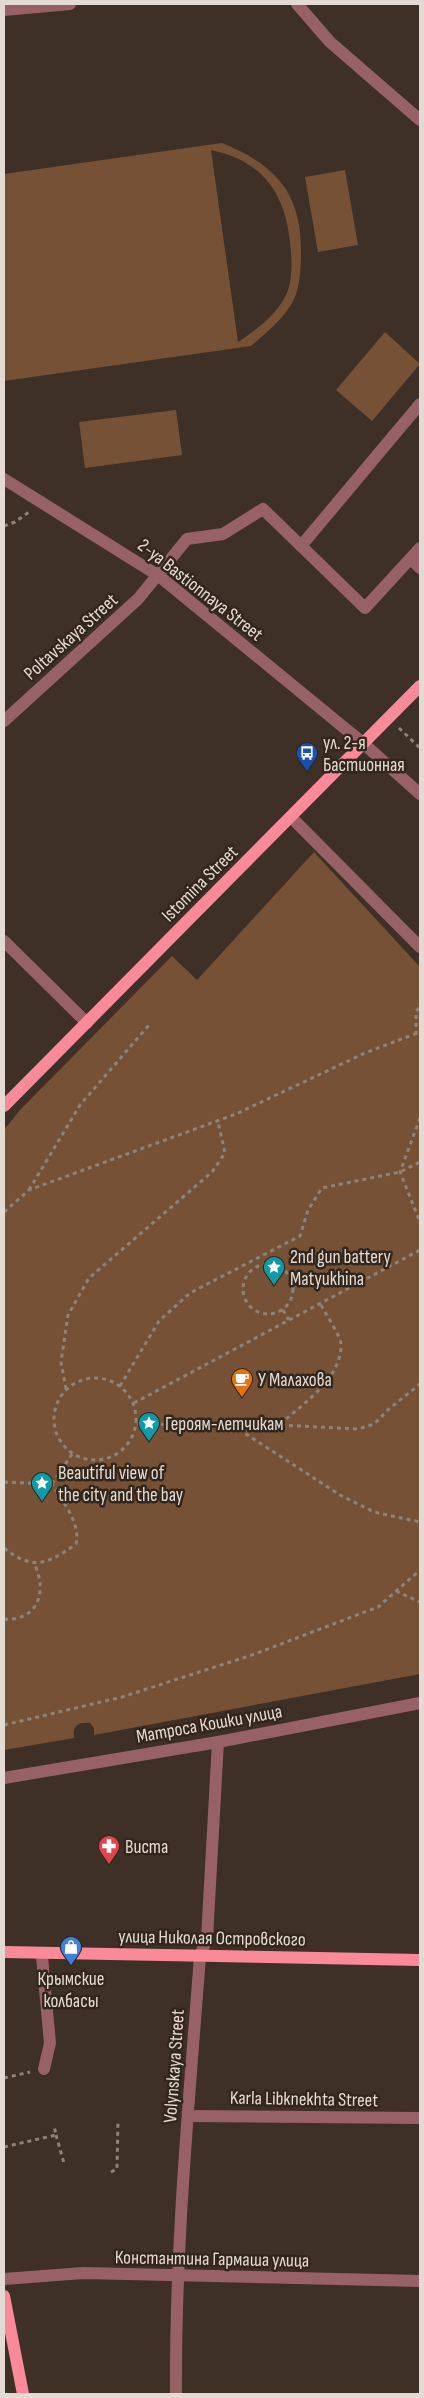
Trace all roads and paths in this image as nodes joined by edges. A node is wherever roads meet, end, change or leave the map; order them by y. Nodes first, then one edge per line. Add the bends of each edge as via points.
1 (70, 4) edge
2 (297, 4) edge
3 (4, 10) edge
4 (420, 120) edge
5 (420, 404) edge
6 (4, 479) edge
7 (40, 501) junction
8 (4, 526) edge
9 (301, 546) junction
10 (420, 548) edge
11 (411, 559) junction
12 (420, 568) edge
13 (159, 576) junction
14 (420, 686) edge
15 (4, 721) edge
16 (398, 727) dead end
17 (364, 744) junction
18 (420, 748) edge
19 (420, 794) edge
20 (291, 817) junction
21 (4, 941) edge
22 (420, 947) edge
23 (420, 1006) edge
24 (87, 1023) junction
25 (149, 1025) dead end
26 (420, 1032) edge
27 (416, 1034) junction
28 (4, 1106) edge
29 (420, 1118) edge
30 (218, 1122) junction
31 (420, 1162) edge
32 (400, 1172) junction
33 (29, 1190) junction
34 (4, 1212) edge
35 (420, 1222) edge
36 (420, 1250) edge
37 (257, 1260) junction
38 (259, 1266) junction
39 (320, 1303) junction
40 (283, 1310) junction
41 (289, 1320) junction
42 (420, 1384) edge
43 (120, 1386) junction
44 (66, 1389) junction
45 (134, 1403) junction
46 (137, 1424) junction
47 (231, 1424) junction
48 (280, 1425) junction
49 (72, 1454) junction
50 (4, 1482) edge
51 (52, 1484) junction
52 (420, 1522) edge
53 (4, 1548) edge
54 (35, 1564) junction
55 (420, 1570) edge
56 (396, 1591) junction
57 (420, 1602) edge
58 (4, 1620) edge
59 (420, 1703) edge
60 (4, 1725) edge
61 (218, 1742) junction
62 (4, 1778) edge
63 (4, 1952) edge
64 (200, 1956) junction
65 (42, 1957) dead end
66 (420, 1960) edge
67 (44, 2069) joint
68 (4, 2078) edge
69 (188, 2116) junction
70 (420, 2118) edge
71 (118, 2120) dead end
72 (54, 2126) dead end
73 (56, 2135) junction
74 (4, 2146) edge
75 (64, 2164) dead end
76 (111, 2172) dead end
77 (178, 2276) junction
78 (4, 2279) edge
79 (420, 2281) edge
80 (4, 2296) edge
81 (24, 2394) edge
82 (176, 2394) edge

1 - 3 street
2 - 4 street via 330,42
5 - 9 street
6 - 7 street, 2-ya Bastionnaya Street
7 - 8 path via 26,515
7 - 13 street, 2-ya Bastionnaya Street
9 - 11 street via 365,608
9 - 13 street, Poltavskaya Street via 264,509 223,534 187,539
10 - 11 street
11 - 12 street
13 - 15 street, Poltavskaya Street
13 - 17 street, 2-ya Bastionnaya Street
14 - 17 main road, Istomina Street
16 - 18 path
17 - 19 street, 2-ya Bastionnaya Street
17 - 20 main road, Istomina Street
20 - 22 street
20 - 24 main road, Istomina Street
21 - 24 street
23 - 27 path via 416,1012
24 - 28 main road, Istomina Street
25 - 33 path via 80,1105
26 - 27 path
27 - 30 path via 365,1053
29 - 32 path
30 - 33 path
30 - 44 path via 225,1153 212,1172 89,1278 68,1315 61,1362
31 - 32 path
32 - 35 path
32 - 37 path via 322,1188 308,1210 300,1236
33 - 34 path
36 - 39 path
37 - 38 path
37 - 43 path via 190,1293 158,1321
38 - 40 path via 275,1265 288,1274 292,1296
38 - 40 path via 246,1276 243,1284 246,1301 251,1308 267,1314
39 - 41 path
39 - 48 path via 341,1342 338,1364 318,1390
40 - 41 path
41 - 45 path
42 - 48 path via 374,1424 358,1429
43 - 44 path via 110,1380 88,1378
43 - 45 path
44 - 49 path via 57,1405 54,1423 63,1446
45 - 46 path
46 - 47 path
46 - 49 path via 130,1442 122,1452 110,1458 97,1461
47 - 48 path
47 - 52 path via 340,1495 374,1512
49 - 51 path
50 - 51 path
51 - 54 path via 78,1535 76,1544
53 - 54 path
54 - 58 path via 40,1587 36,1604 30,1613 20,1618
55 - 56 path
56 - 57 path
56 - 60 path via 378,1607 252,1655 122,1697
59 - 61 street, Матроса Кошки улица
61 - 62 street, Матроса Кошки улица
61 - 64 street, Volynskaya Street via 207,1938
63 - 64 main road, улица Николая Островского
64 - 66 main road, улица Николая Островского
64 - 69 street, Volynskaya Street
65 - 67 street via 50,2043
67 - 68 path
69 - 70 street, Karla Libknekhta Street
69 - 77 street, Volynskaya Street
71 - 76 path via 117,2169
72 - 73 path
73 - 74 path
73 - 75 path
77 - 78 street, Константина Гармаша улица via 82,2273
77 - 79 street, Константина Гармаша улица
77 - 82 street, Volynskaya Street
80 - 81 main road

